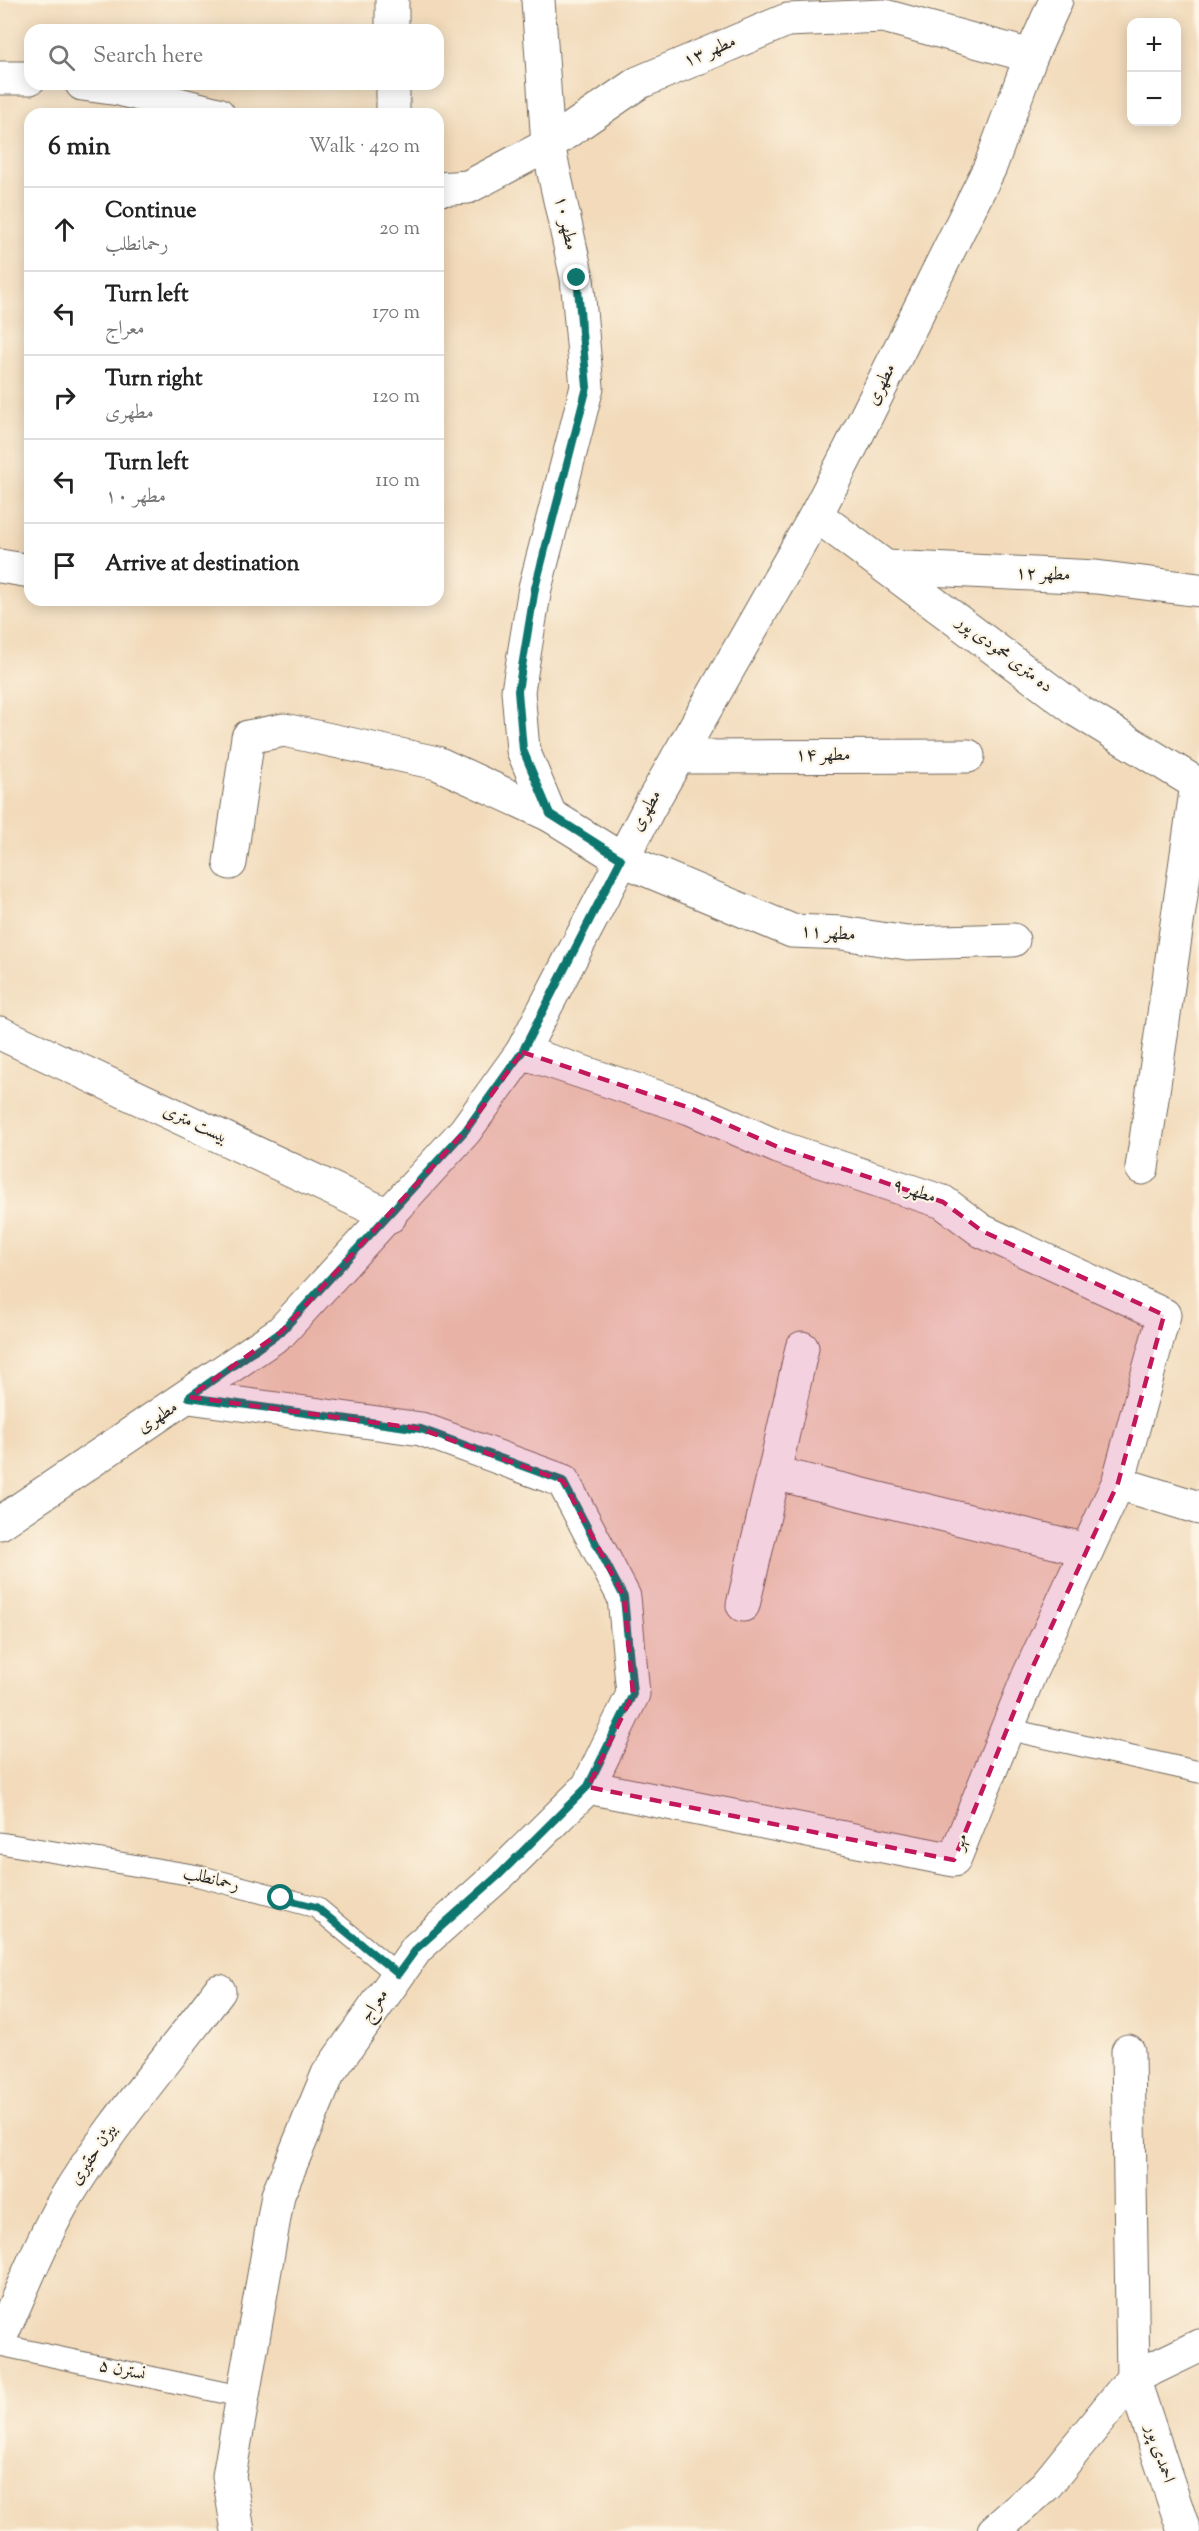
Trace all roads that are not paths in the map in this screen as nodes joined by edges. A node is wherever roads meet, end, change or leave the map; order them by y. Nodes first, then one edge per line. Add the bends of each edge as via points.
1 (392, 0) edge
2 (538, 0) edge
3 (1056, 0) edge
4 (392, 24) edge
5 (1031, 56) junction
6 (0, 78) edge
7 (24, 78) edge
8 (123, 90) edge
9 (393, 90) edge
10 (194, 108) edge
11 (393, 108) edge
12 (549, 145) junction
13 (444, 189) edge
14 (816, 515) junction
15 (0, 566) edge
16 (886, 567) junction
17 (24, 570) edge
18 (1199, 590) edge
19 (968, 756) dead end
20 (678, 757) junction
21 (1198, 784) edge
22 (550, 814) junction
23 (621, 859) junction
24 (230, 863) dead end
25 (1013, 940) dead end
26 (0, 1033) edge
27 (522, 1052) junction
28 (1142, 1168) dead end
29 (390, 1216) junction
30 (802, 1348) dead end
31 (189, 1397) junction
32 (774, 1473) junction
33 (1118, 1483) junction
34 (1199, 1508) edge
35 (2, 1517) edge
36 (1087, 1550) junction
37 (743, 1605) dead end
38 (1007, 1729) junction
39 (1199, 1772) edge
40 (588, 1786) junction
41 (0, 1843) edge
42 (398, 1974) junction
43 (219, 1991) dead end
44 (1128, 2050) dead end
45 (0, 2338) edge
46 (0, 2345) edge
47 (1199, 2346) edge
48 (1133, 2378) junction
49 (244, 2397) junction
50 (238, 2531) edge
51 (994, 2531) edge
52 (1184, 2531) edge

1 - 4 street
2 - 12 street
3 - 5 street, مطهری
5 - 12 street, مطهر ۱۳ via 884,16 787,20 638,83
5 - 14 street, مطهری via 990,166
6 - 7 street
8 - 10 street
9 - 11 street
12 - 13 street, مطهر ۱۳ via 468,188
12 - 22 street, مطهر ۱۰ via 577,278 587,387 535,588 518,691 523,750
14 - 16 street, ده متری محمودی پور
14 - 20 street, مطهری
15 - 17 street
16 - 18 street, مطهر ۱۲ via 1096,577
16 - 21 street, ده متری محمودی پور via 1078,711
19 - 20 street, مطهر ۱۴
20 - 23 street, مطهری
21 - 28 street
22 - 23 street
22 - 24 street via 437,763 284,730 248,737
23 - 25 street, مطهر ۱۱ via 792,931 842,933 907,943
23 - 27 street, مطهری
26 - 29 street, بیست متری
27 - 29 street, مطهری via 465,1131
27 - 33 street, مطهر ۹ via 690,1108 778,1147 944,1202 982,1231 1164,1315
29 - 31 street, مطهری via 281,1332
30 - 32 street
31 - 35 street, مطهری
31 - 40 street, معراج via 421,1429 563,1481 624,1597 633,1694
32 - 36 street
32 - 37 street
33 - 34 street
33 - 36 street, مهر
36 - 38 street, مهر
38 - 39 lane
38 - 40 street, مهر via 954,1860
40 - 42 street, معراج via 500,1874 417,1948
41 - 42 lane, رحمانطلب via 199,1876 316,1907
42 - 49 street, معراج via 328,2074 278,2195
43 - 45 street, بیژن حقیری via 113,2125 63,2203
44 - 48 street, احمدی پور
46 - 49 lane, نسترن ۵
47 - 48 street
48 - 51 street via 1046,2485
48 - 52 street, احمدی پور
49 - 50 street, معراج via 229,2476

